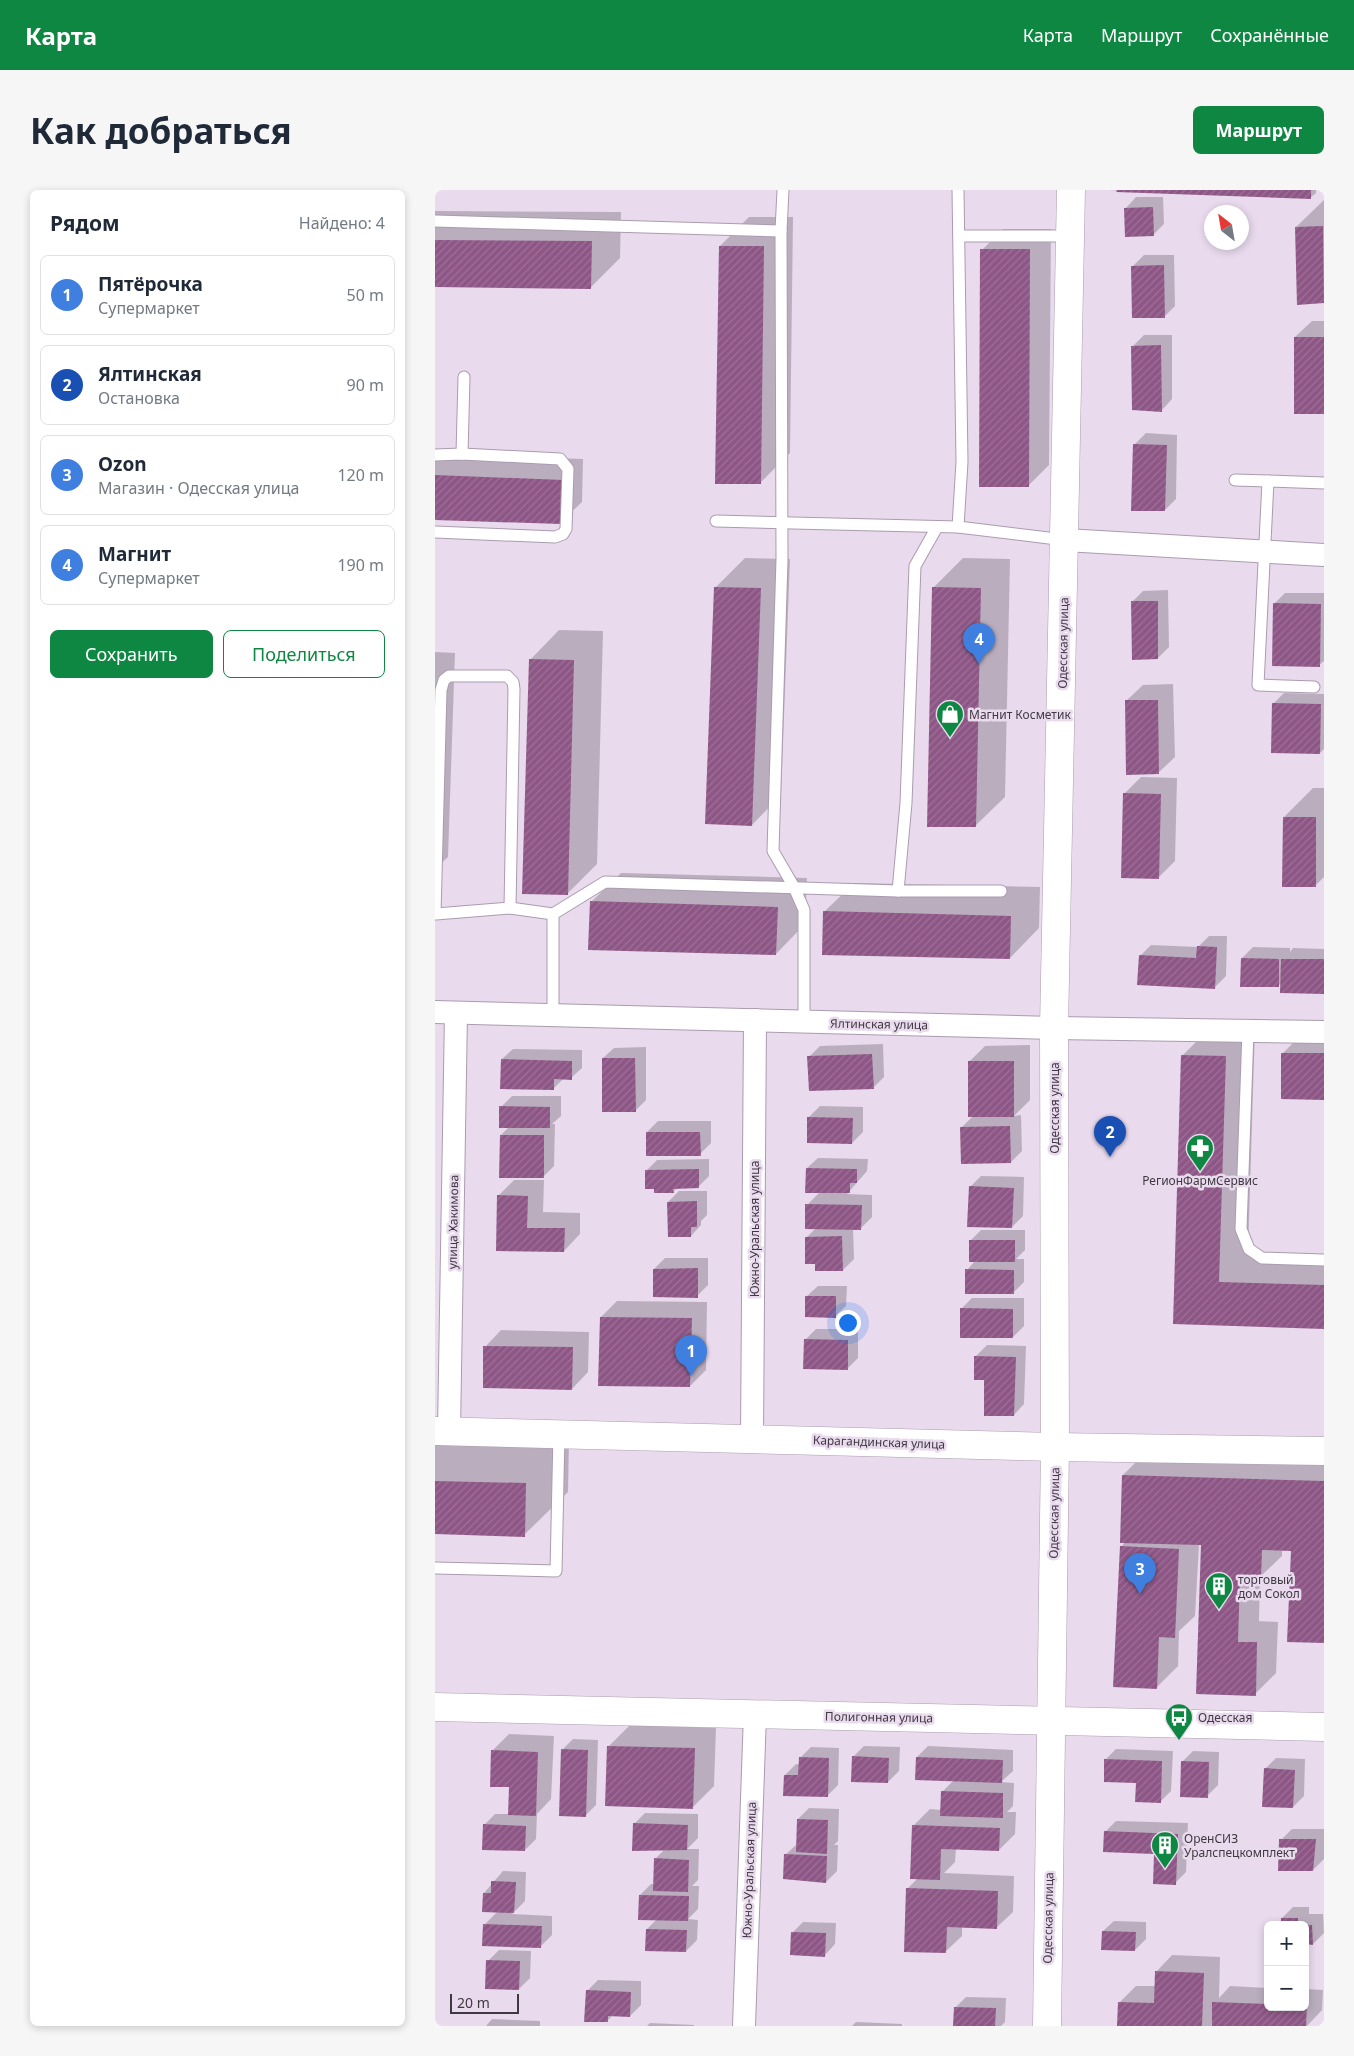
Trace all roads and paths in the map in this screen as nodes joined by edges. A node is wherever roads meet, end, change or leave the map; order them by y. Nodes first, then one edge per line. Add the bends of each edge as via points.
1 (783, 190) edge
2 (959, 190) edge
3 (1071, 190) edge
4 (435, 221) edge
5 (781, 231) junction
6 (959, 236) junction
7 (1070, 236) junction
8 (464, 377) dead end
9 (462, 454) junction
10 (435, 455) edge
11 (1235, 480) dead end
12 (1268, 481) junction
13 (1324, 482) edge
14 (715, 521) dead end
15 (781, 521) junction
16 (937, 527) junction
17 (958, 527) junction
18 (435, 532) edge
19 (1065, 540) junction
20 (1264, 551) junction
21 (1324, 554) edge
22 (1314, 687) dead end
23 (794, 887) junction
24 (898, 891) junction
25 (1001, 891) dead end
26 (510, 908) junction
27 (436, 914) edge
28 (553, 914) junction
29 (446, 1012) edge
30 (553, 1015) junction
31 (755, 1020) junction
32 (804, 1022) junction
33 (1054, 1028) junction
34 (1248, 1031) junction
35 (1324, 1032) edge
36 (1324, 1260) edge
37 (442, 1431) edge
38 (559, 1434) junction
39 (752, 1438) junction
40 (1055, 1447) junction
41 (1324, 1451) edge
42 (435, 1568) edge
43 (435, 1707) edge
44 (755, 1714) junction
45 (1050, 1721) junction
46 (1324, 1727) edge
47 (744, 2026) edge
48 (1047, 2026) edge

1 - 5 lane
2 - 6 lane
3 - 7 street, Одесская улица
4 - 5 lane
5 - 15 lane
6 - 7 lane
6 - 17 lane via 962,462
7 - 19 street, Одесская улица
8 - 9 lane
9 - 10 lane
9 - 18 lane via 560,459 568,469 566,529 555,537
11 - 12 lane
12 - 13 lane
12 - 20 lane
14 - 15 lane
15 - 16 lane
15 - 23 lane via 773,850
16 - 17 lane
16 - 24 lane via 915,566 907,802
17 - 19 lane
19 - 20 street
19 - 33 street, Одесская улица
20 - 21 street
20 - 22 lane via 1258,686
23 - 24 lane
23 - 28 lane via 605,882
23 - 32 lane via 804,910
24 - 25 lane
26 - 27 lane
26 - 27 lane via 513,682 507,676 449,676 441,690
26 - 28 lane
28 - 30 lane
29 - 30 street, Ялтинская улица
29 - 37 street, улица Хакимова
30 - 31 street, Ялтинская улица
31 - 32 street, Ялтинская улица
31 - 39 street, Южно-Уральская улица
32 - 33 street, Ялтинская улица
33 - 34 street, Ялтинская улица
33 - 40 street, Одесская улица
34 - 35 street, Ялтинская улица
34 - 36 lane via 1241,1229 1249,1249 1262,1258
37 - 38 street, Карагандинская улица
38 - 39 street, Карагандинская улица
38 - 42 lane via 556,1570
39 - 40 street, Карагандинская улица
40 - 41 street, Карагандинская улица
40 - 45 street, Одесская улица
43 - 44 street, Полигонная улица
44 - 45 street, Полигонная улица
44 - 47 street, Южно-Уральская улица
45 - 46 street, Полигонная улица
45 - 48 street, Одесская улица

